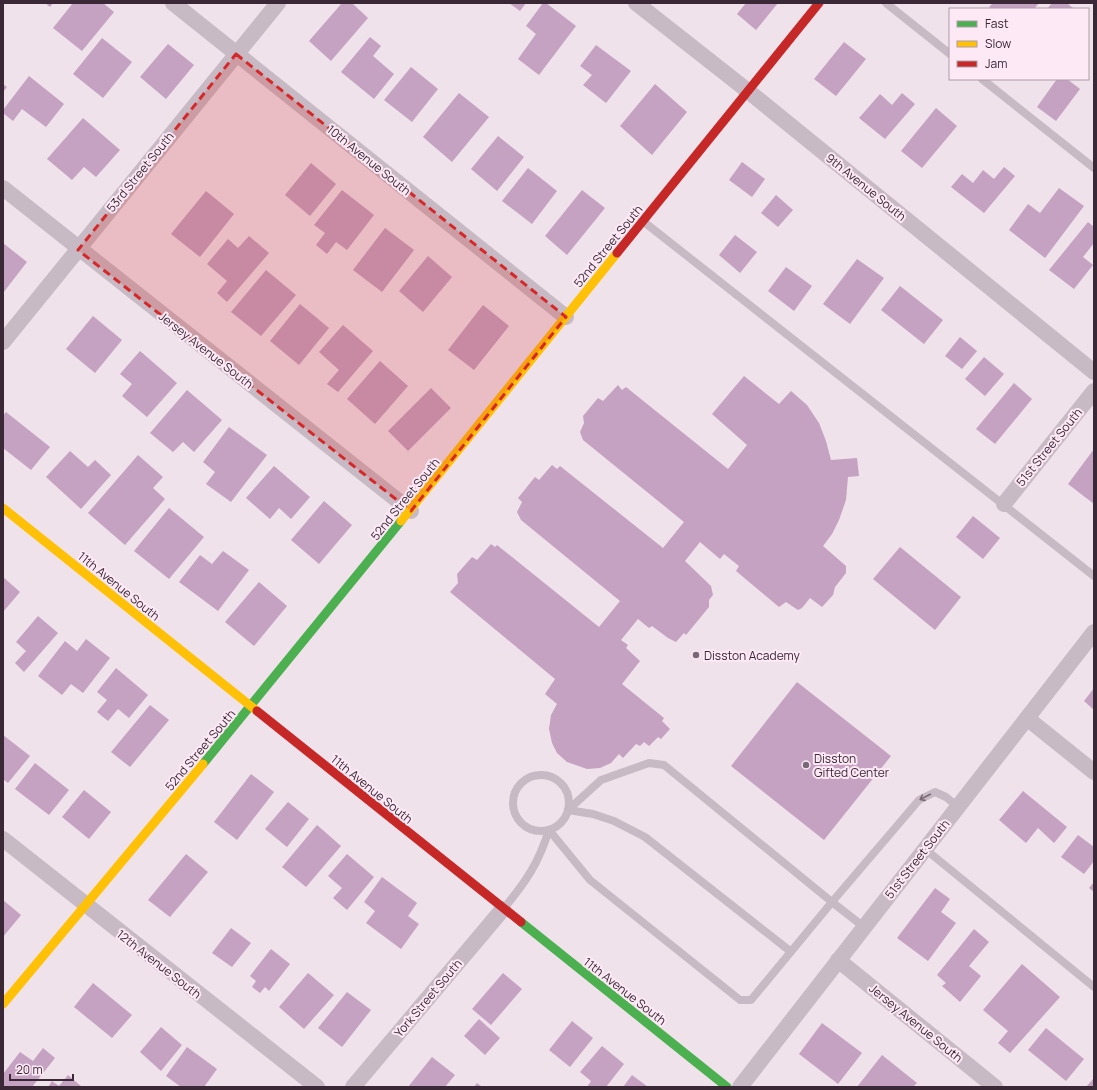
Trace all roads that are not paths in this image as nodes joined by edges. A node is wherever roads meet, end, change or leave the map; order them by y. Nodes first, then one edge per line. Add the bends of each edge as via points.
1 (173, 3) edge
2 (278, 3) edge
3 (636, 3) edge
4 (818, 3) edge
5 (886, 3) edge
6 (949, 53) edge
7 (236, 54) junction
8 (983, 80) edge
9 (748, 91) junction
10 (1094, 168) edge
11 (3, 188) edge
12 (643, 221) junction
13 (78, 250) junction
14 (566, 317) junction
15 (3, 342) edge
16 (1094, 372) edge
17 (1094, 391) edge
18 (1004, 504) junction
19 (3, 508) edge
20 (410, 511) junction
21 (1094, 576) edge
22 (1094, 632) edge
23 (251, 707) junction
24 (1028, 719) junction
25 (1094, 772) edge
26 (958, 807) junction
27 (568, 810) junction
28 (549, 830) junction
29 (3, 839) edge
30 (925, 849) junction
31 (832, 902) junction
32 (85, 906) junction
33 (503, 909) junction
34 (864, 927) junction
35 (790, 951) junction
36 (838, 960) junction
37 (1094, 987) edge
38 (3, 1004) edge
39 (317, 1087) edge
40 (353, 1087) edge
41 (727, 1087) edge
42 (740, 1087) edge
43 (995, 1087) edge

1 - 7 street, 10th Avenue South
2 - 7 street, 53rd Street South
3 - 9 street, 9th Avenue South
4 - 9 street, 52nd Street South
5 - 6 lane
7 - 13 street, 53rd Street South
7 - 14 street, 10th Avenue South
8 - 10 lane
9 - 12 street, 52nd Street South
9 - 16 street, 9th Avenue South
11 - 13 street, Jersey Avenue South
12 - 14 street, 52nd Street South
12 - 18 lane
13 - 15 street, 53rd Street South
13 - 20 street, Jersey Avenue South
14 - 20 street, 52nd Street South
17 - 18 street, 51st Street South
18 - 21 lane
19 - 23 street, 11th Avenue South
20 - 23 street, 52nd Street South
22 - 24 street, 51st Street South
23 - 32 street, 52nd Street South
23 - 33 street, 11th Avenue South
24 - 25 street
24 - 26 street, 51st Street South
26 - 30 street, 51st Street South
26 -> 31 lane via 935,792 919,800
27 - 28 lane via 558,826
27 - 28 lane via 569,800 566,791 561,783 553,778 535,776 519,784 512,801 516,818 530,830
27 - 31 lane via 601,780 649,763 664,765
27 - 35 lane via 614,821 645,837
28 - 33 lane via 540,858 524,884
28 - 35 lane via 590,880 740,1000 751,1000
29 - 32 street, 12th Avenue South
30 - 34 street, 51st Street South
30 - 37 lane
31 - 34 lane
31 - 35 lane
32 - 38 street, 52nd Street South
32 - 39 street, 12th Avenue South
33 - 40 street, York Street South
33 - 41 street, 11th Avenue South
34 - 36 street, 51st Street South
36 - 42 street, 51st Street South
36 - 43 street, Jersey Avenue South

